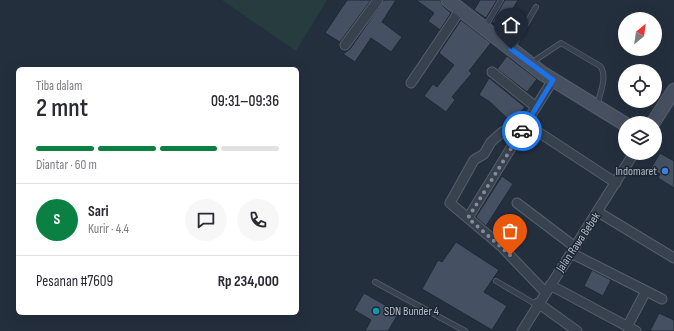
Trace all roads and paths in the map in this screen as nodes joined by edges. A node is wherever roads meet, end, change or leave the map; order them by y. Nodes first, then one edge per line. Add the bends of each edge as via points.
1 (378, 0) edge
2 (501, 0) edge
3 (453, 3) edge
4 (536, 7) dead end
5 (485, 28) junction
6 (345, 45) dead end
7 (511, 49) junction
8 (530, 64) junction
9 (492, 72) dead end
10 (553, 80) junction
11 (411, 83) dead end
12 (673, 93) edge
13 (597, 106) junction
14 (536, 107) junction
15 (658, 116) edge
16 (618, 120) edge
17 (526, 124) junction
18 (630, 160) edge
19 (616, 184) junction
20 (517, 203) dead end
21 (598, 212) junction
22 (468, 218) junction
23 (573, 250) junction
24 (674, 258) edge
25 (496, 281) dead end
26 (375, 282) dead end
27 (547, 288) junction
28 (646, 291) junction
29 (662, 299) dead end
30 (538, 304) junction
31 (627, 327) junction
32 (465, 331) edge
33 (522, 331) edge
34 (577, 331) edge
35 (636, 331) edge

1 - 6 street
2 - 5 lane
3 - 5 street
3 - 11 street
4 - 7 lane
5 - 7 street
7 - 8 street
8 - 10 street
8 - 13 lane via 562,43 600,66 604,75
9 - 14 street
10 - 13 street
10 - 14 street
12 - 15 street
13 - 16 street
14 - 17 street
17 - 19 street
17 - 22 street
17 - 22 street via 516,122 496,138 484,154 474,160 450,202
18 - 19 street, Jalan Rawa Bebek
19 - 21 street, Jalan Rawa Bebek
20 - 23 street
21 - 23 street, Jalan Rawa Bebek
21 - 24 street
22 - 27 street
23 - 27 street, Jalan Rawa Bebek
23 - 28 street
25 - 30 lane
26 - 32 lane
27 - 30 street, Jalan Rawa Bebek
27 - 31 street
28 - 29 street
28 - 31 street
30 - 33 street, Jalan Rawa Bebek
30 - 34 street
31 - 35 street

